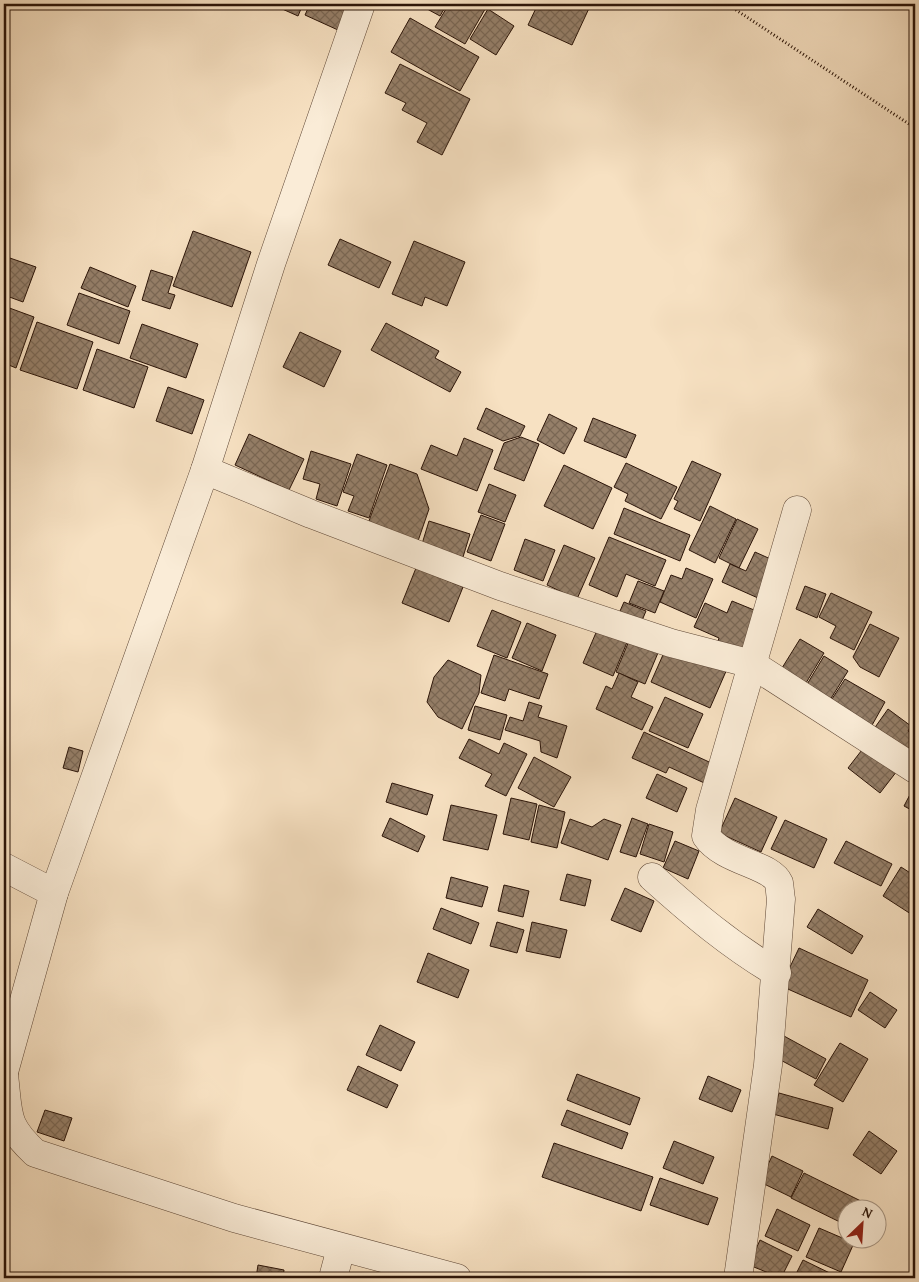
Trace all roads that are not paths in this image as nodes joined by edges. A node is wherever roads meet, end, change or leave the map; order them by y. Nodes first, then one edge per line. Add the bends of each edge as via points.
1 (361, 4) edge
2 (205, 470) junction
3 (797, 510) dead end
4 (752, 664) junction
5 (915, 769) edge
6 (4, 867) edge
7 (652, 877) dead end
8 (54, 893) junction
9 (777, 973) junction
10 (4, 1074) edge
11 (341, 1248) junction
12 (333, 1278) edge
13 (456, 1278) edge
14 (738, 1278) edge

1 - 2 street via 270,264
2 - 4 street via 500,586 671,643
2 - 8 street
3 - 4 street
4 - 5 street
4 - 9 street via 710,810 706,836 714,847 769,872 778,883 781,899
6 - 8 street
7 - 9 street via 740,951
8 - 10 street
9 - 14 street via 768,1065
10 - 11 street via 10,1124 34,1153 234,1218
11 - 12 street
11 - 13 street

